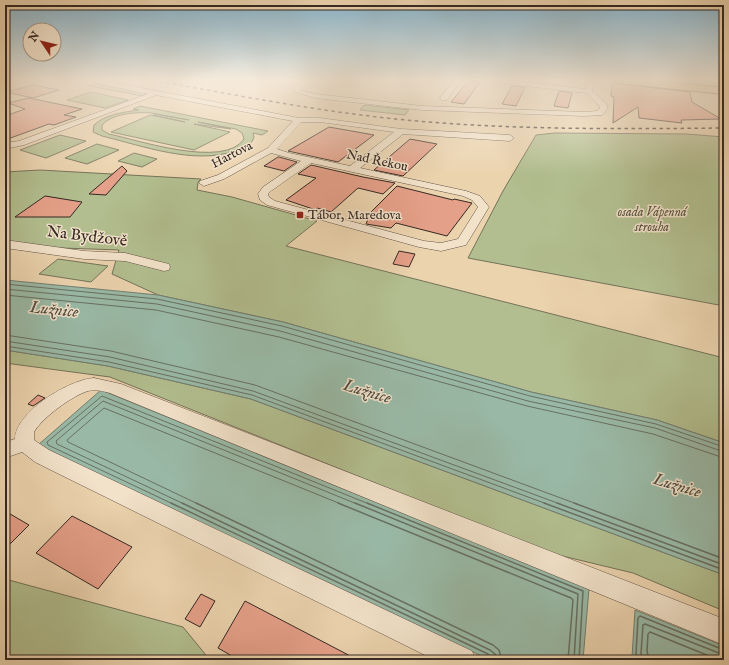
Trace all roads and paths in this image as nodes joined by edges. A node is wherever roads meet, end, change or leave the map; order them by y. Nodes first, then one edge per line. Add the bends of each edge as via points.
1 (106, 111) edge
2 (251, 111) edge
3 (500, 111) edge
4 (602, 111) edge
5 (550, 113) joint
6 (299, 120) junction
7 (401, 131) junction
8 (510, 138) dead end
9 (5, 146) edge
10 (271, 150) junction
11 (309, 160) junction
12 (352, 169) junction
13 (204, 183) dead end
14 (5, 244) edge
15 (164, 268) dead end
16 (25, 443) junction
17 (5, 450) edge
18 (724, 632) edge
19 (463, 660) edge

1 - 9 street via 21,143
2 - 6 street
3 - 5 street
4 - 5 street via 589,114
6 - 7 street via 320,120
6 - 10 street, Hartova
7 - 8 street
7 - 12 street
10 - 11 street, Nad Řekou
10 - 13 street, Hartova via 221,177
11 - 12 street, Nad Řekou
11 - 12 street, Nad Řekou via 267,189 263,194 264,198 434,246 449,246 462,242 484,207 476,198 466,194
14 - 15 street, Na Bydžově via 84,255 125,257
16 - 17 street
16 - 18 street via 24,433 28,425 55,402 86,386 109,386
16 - 19 street via 64,467

